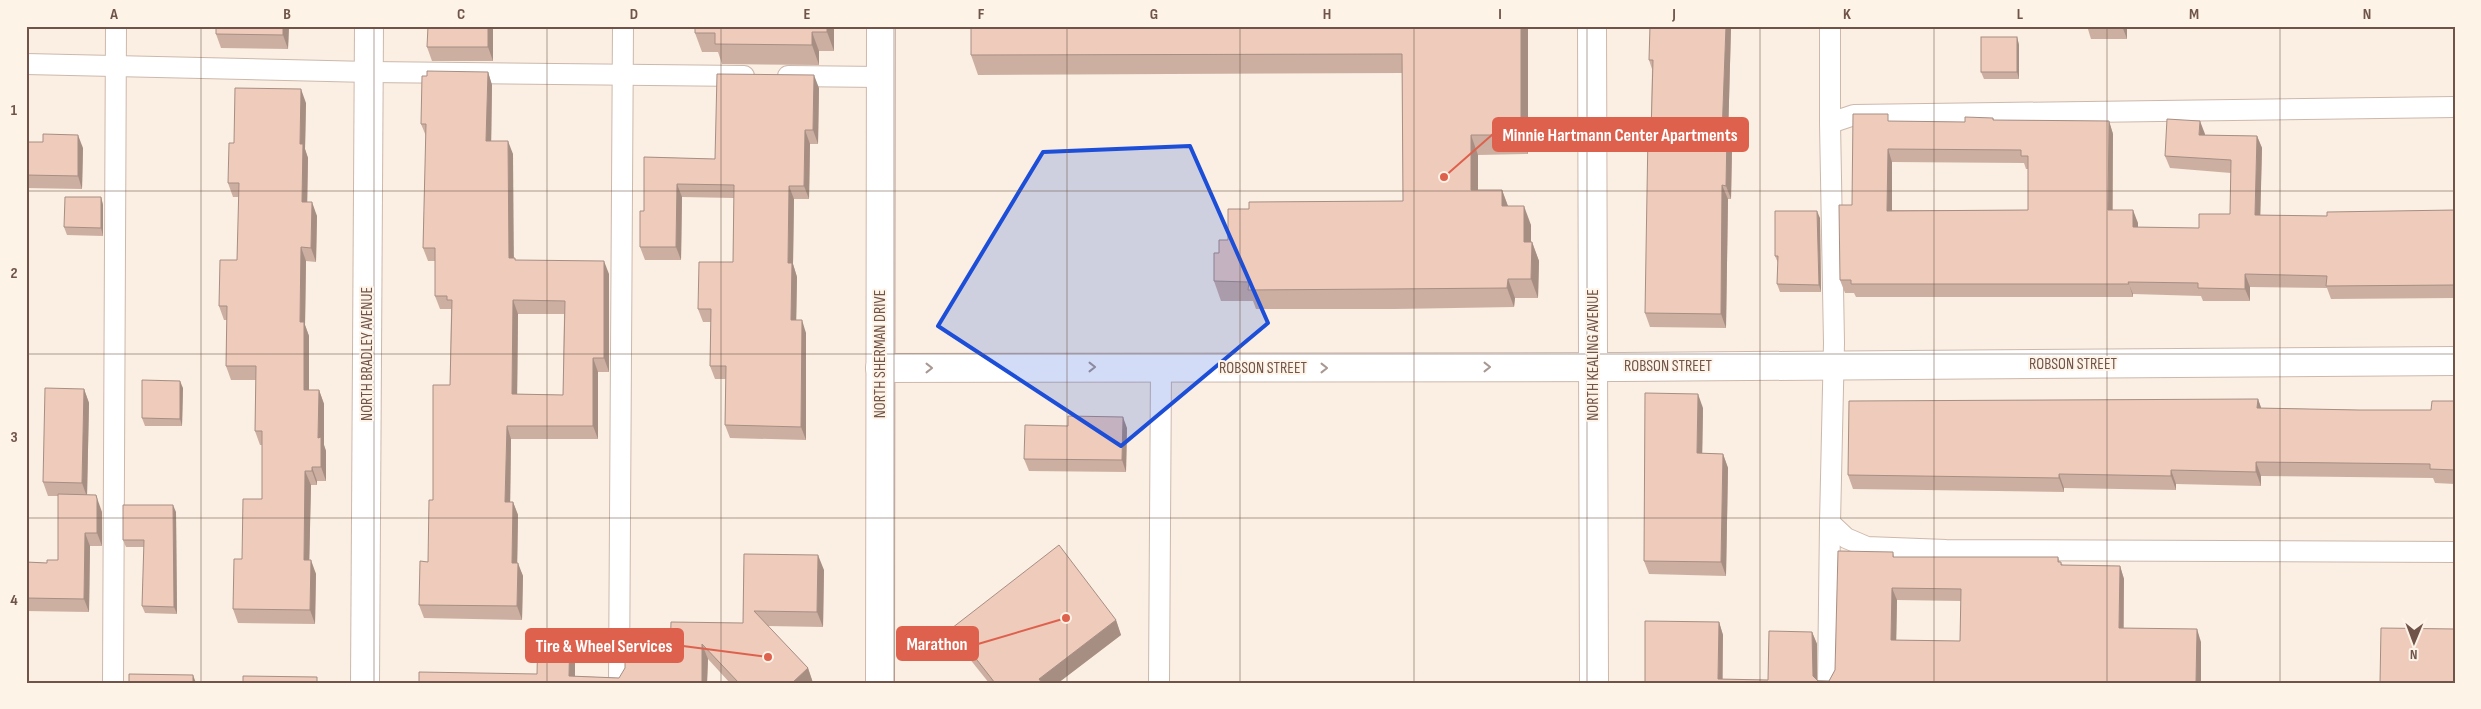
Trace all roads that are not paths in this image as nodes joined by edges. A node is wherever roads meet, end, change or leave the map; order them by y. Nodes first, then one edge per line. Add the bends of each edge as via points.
1 (116, 26) edge
2 (369, 26) edge
3 (623, 26) edge
4 (881, 26) edge
5 (1592, 26) edge
6 (1830, 26) edge
7 (26, 64) edge
8 (116, 66) junction
9 (368, 72) junction
10 (623, 74) junction
11 (881, 77) junction
12 (2455, 106) edge
13 (1830, 123) junction
14 (2455, 361) edge
15 (1833, 365) junction
16 (1593, 367) junction
17 (880, 368) junction
18 (1161, 368) junction
19 (1830, 523) junction
20 (2455, 552) edge
21 (113, 683) edge
22 (365, 683) edge
23 (619, 683) edge
24 (880, 683) edge
25 (1159, 683) edge
26 (1594, 683) edge
27 (1828, 683) edge

1 - 8 lane
2 - 9 street, NORTH BRADLEY AVENUE
3 - 10 lane
4 - 11 street, NORTH SHERMAN DRIVE
5 - 16 street, NORTH KEALING AVENUE
6 - 13 lane
7 - 8 lane
8 - 9 lane
8 - 21 lane
9 - 10 lane
9 - 22 street, NORTH BRADLEY AVENUE
10 - 11 lane
10 - 23 lane
11 - 17 street, NORTH SHERMAN DRIVE
12 - 13 lane via 1854,115
13 - 15 lane
14 - 15 street, ROBSON STREET
15 - 16 street, ROBSON STREET
15 - 19 lane
18 -> 16 street, ROBSON STREET
16 - 26 street, NORTH KEALING AVENUE
17 -> 18 street, ROBSON STREET
17 - 24 street, NORTH SHERMAN DRIVE
18 - 25 lane
19 - 20 lane via 1846,538 1867,547
19 - 27 lane

